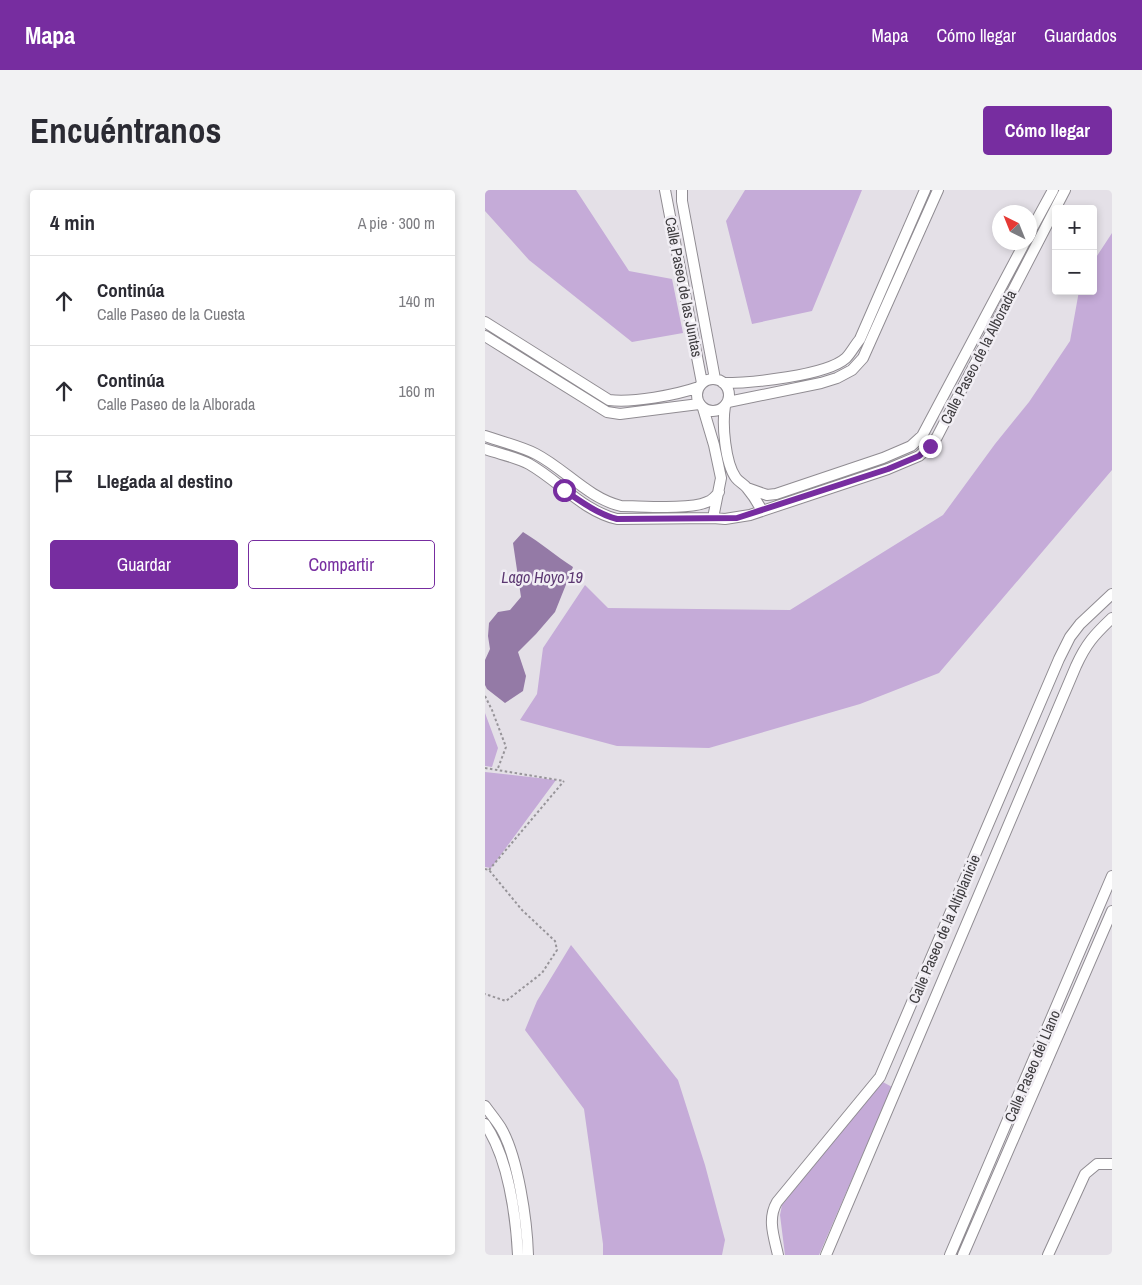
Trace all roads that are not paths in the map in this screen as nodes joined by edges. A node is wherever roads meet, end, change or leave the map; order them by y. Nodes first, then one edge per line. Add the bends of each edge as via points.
1 (664, 190) edge
2 (677, 190) edge
3 (683, 190) edge
4 (925, 190) edge
5 (939, 190) edge
6 (1053, 190) edge
7 (1065, 190) edge
8 (1037, 219) edge
9 (1021, 250) edge
10 (1017, 257) junction
11 (1028, 262) junction
12 (875, 303) junction
13 (885, 308) junction
14 (486, 329) edge
15 (719, 381) junction
16 (700, 385) junction
17 (726, 404) junction
18 (701, 406) junction
19 (927, 426) junction
20 (939, 433) junction
21 (485, 436) edge
22 (485, 448) edge
23 (736, 478) junction
24 (572, 480) junction
25 (720, 487) junction
26 (747, 488) junction
27 (564, 490) junction
28 (762, 511) junction
29 (713, 518) junction
30 (1112, 594) edge
31 (1112, 618) edge
32 (1059, 658) junction
33 (1076, 666) junction
34 (976, 856) junction
35 (992, 863) junction
36 (1112, 876) edge
37 (1112, 911) edge
38 (1081, 951) junction
39 (1093, 956) junction
40 (880, 1077) junction
41 (897, 1086) junction
42 (485, 1106) edge
43 (488, 1122) edge
44 (1112, 1164) edge
45 (959, 1235) junction
46 (970, 1240) junction
47 (518, 1255) edge
48 (528, 1255) edge
49 (778, 1255) edge
50 (826, 1255) edge
51 (951, 1255) edge
52 (963, 1255) edge
53 (1048, 1255) edge

1 - 2 street
1 - 16 street, Calle Paseo de las Juntas
3 - 15 street, Calle Paseo de las Juntas via 682,201
4 - 12 street
5 - 13 street
6 - 8 street
7 - 11 street, Calle Paseo de la Alborada
9 - 10 street, Calle Paseo de la Alborada
10 - 11 street
10 - 19 street, Calle Paseo de la Alborada
11 - 20 street, Calle Paseo de la Alborada
12 - 13 street
12 - 15 street via 859,339 845,358 832,366 787,378
13 - 17 street via 863,358 852,370 821,383
14 - 16 street via 609,400 620,402 685,392
14 - 18 street via 607,412 620,414
15 - 16 street via 706,381
15 - 17 street via 728,390
16 - 18 street via 697,396
17 - 18 street via 711,412
17 - 23 street via 725,442
18 - 25 street via 714,445
19 - 20 street
19 - 26 street, Calle Paseo de la Alborada via 911,446 883,458 776,494 767,495
20 - 28 street, Calle Paseo de la Alborada via 919,456
21 - 24 street via 537,455
22 - 27 street, Calle Paseo de la Alborada via 528,464
23 - 25 street
23 - 26 street
24 - 25 street via 621,506 693,506 714,498
24 - 27 street
25 - 29 street
26 - 28 street
27 - 29 street, Calle Paseo de la Alborada via 611,518
28 - 29 street, Calle Paseo de la Alborada via 737,518
30 - 32 street, Calle Paseo de la Altiplanicie via 1080,624
31 - 33 street, Calle Paseo de la Altiplanicie via 1085,647
32 - 33 street
32 - 34 street, Calle Paseo de la Altiplanicie
33 - 35 street, Calle Paseo de la Altiplanicie
34 - 35 street
34 - 40 street, Calle Paseo de la Altiplanicie
35 - 41 street, Calle Paseo de la Altiplanicie
36 - 38 street, Calle Paseo del Llano
37 - 39 street, Calle Paseo del Llano
38 - 39 street
38 - 45 street, Calle Paseo del Llano
39 - 46 street, Calle Paseo del Llano
40 - 41 street
40 - 49 street, Calle Paseo de la Altiplanicie via 777,1202 771,1220
41 - 50 street, Calle Paseo de la Altiplanicie
42 - 43 street
43 - 47 street via 503,1162
43 - 48 street via 501,1129 514,1158
44 - 53 street via 1097,1164 1085,1174
45 - 46 street
45 - 51 street, Calle Paseo del Llano
46 - 52 street, Calle Paseo del Llano

